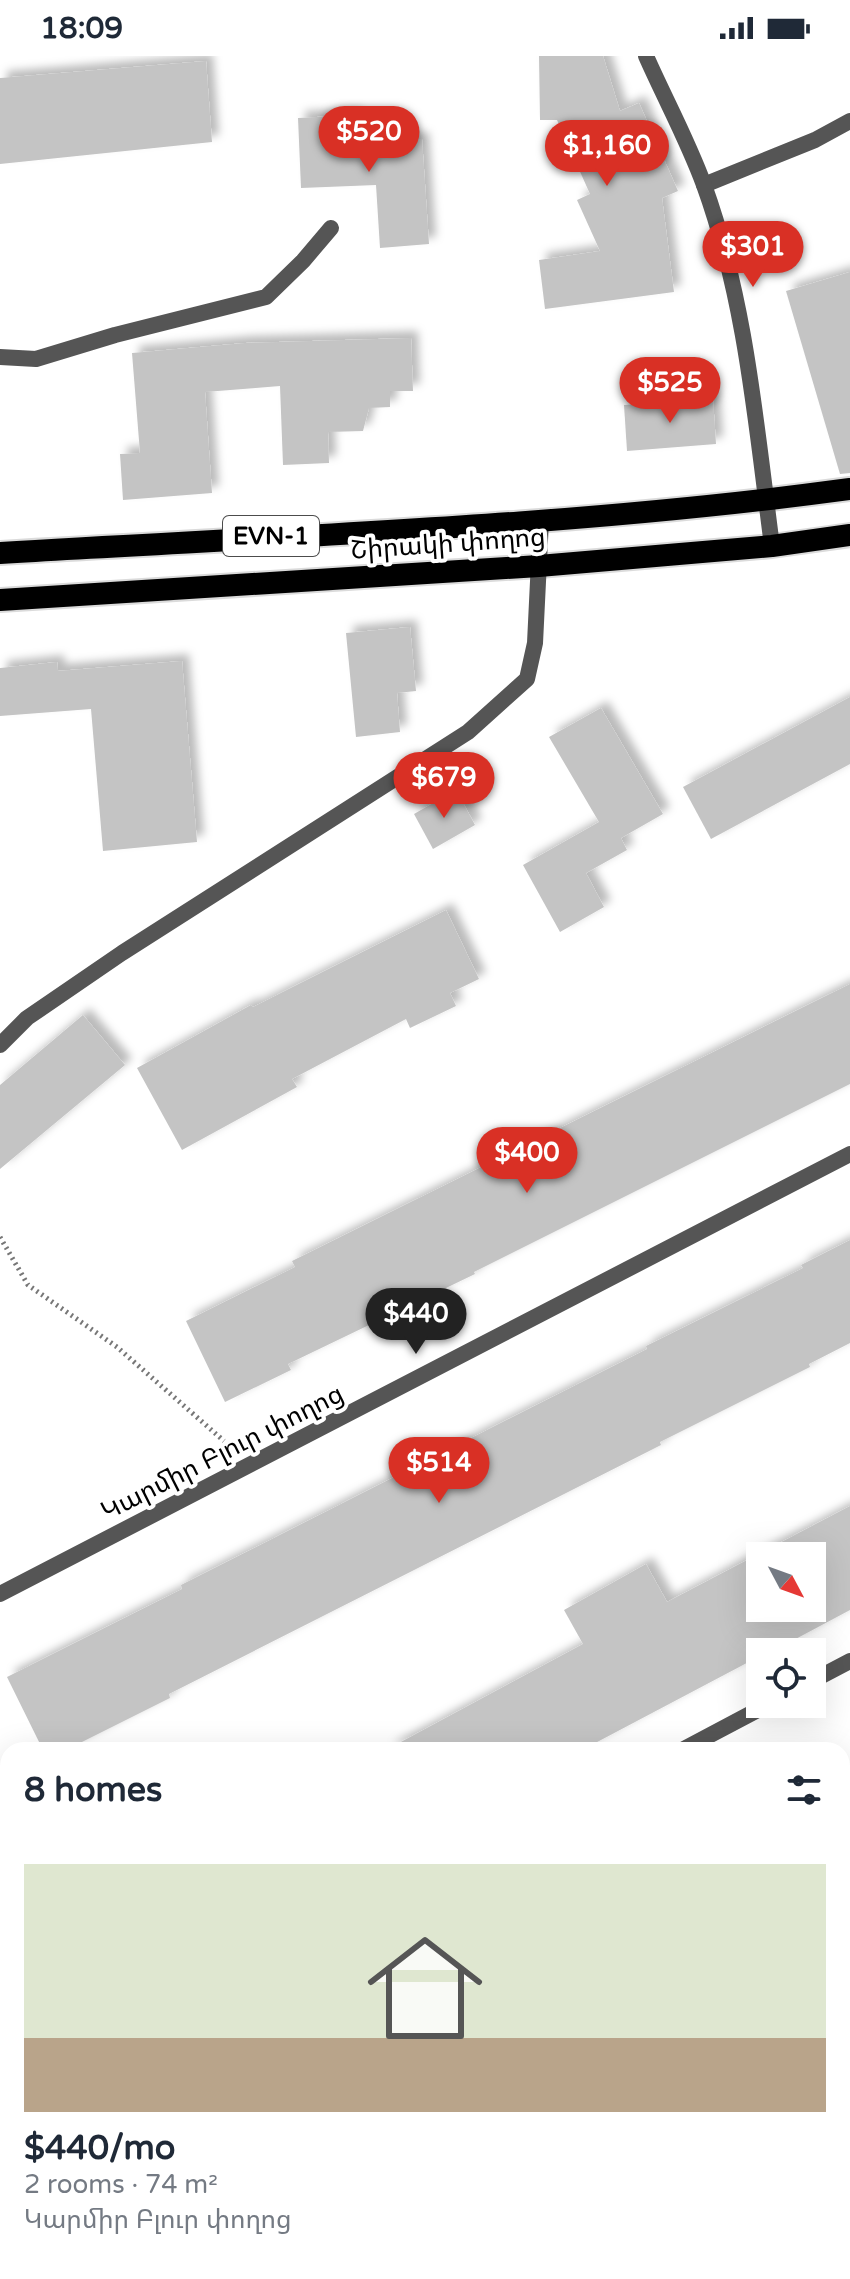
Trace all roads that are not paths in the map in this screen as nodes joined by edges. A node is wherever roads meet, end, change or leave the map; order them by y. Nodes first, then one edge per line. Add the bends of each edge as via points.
1 (646, 56) edge
2 (850, 121) edge
3 (704, 185) junction
4 (331, 228) dead end
5 (0, 357) edge
6 (850, 489) edge
7 (766, 500) junction
8 (541, 520) junction
9 (850, 535) edge
10 (772, 546) junction
11 (0, 553) edge
12 (539, 566) junction
13 (0, 600) edge
14 (0, 1045) edge
15 (850, 1154) edge
16 (0, 1594) edge
17 (850, 1661) edge
18 (826, 1674) edge
19 (746, 1716) edge
20 (697, 1742) edge

1 - 3 street
2 - 3 street
3 - 7 street via 752,378
4 - 5 street via 266,297 36,359
6 - 7 highway, Շիրակի փողոց / EVN-1
7 - 8 highway, Շիրակի փողոց / EVN-1
7 - 10 street
8 - 11 highway, Շիրակի փողոց / EVN-1
8 - 12 street
9 - 10 highway, Շիրակի փողոց / EVN-1
10 - 12 highway, Շիրակի փողոց / EVN-1
12 - 13 highway, Շիրակի փողոց / EVN-1
12 - 14 street via 535,643 527,679 468,732 110,961 27,1018
15 - 16 street, Կարմիր Բլուր փողոց
17 - 18 street
19 - 20 street

